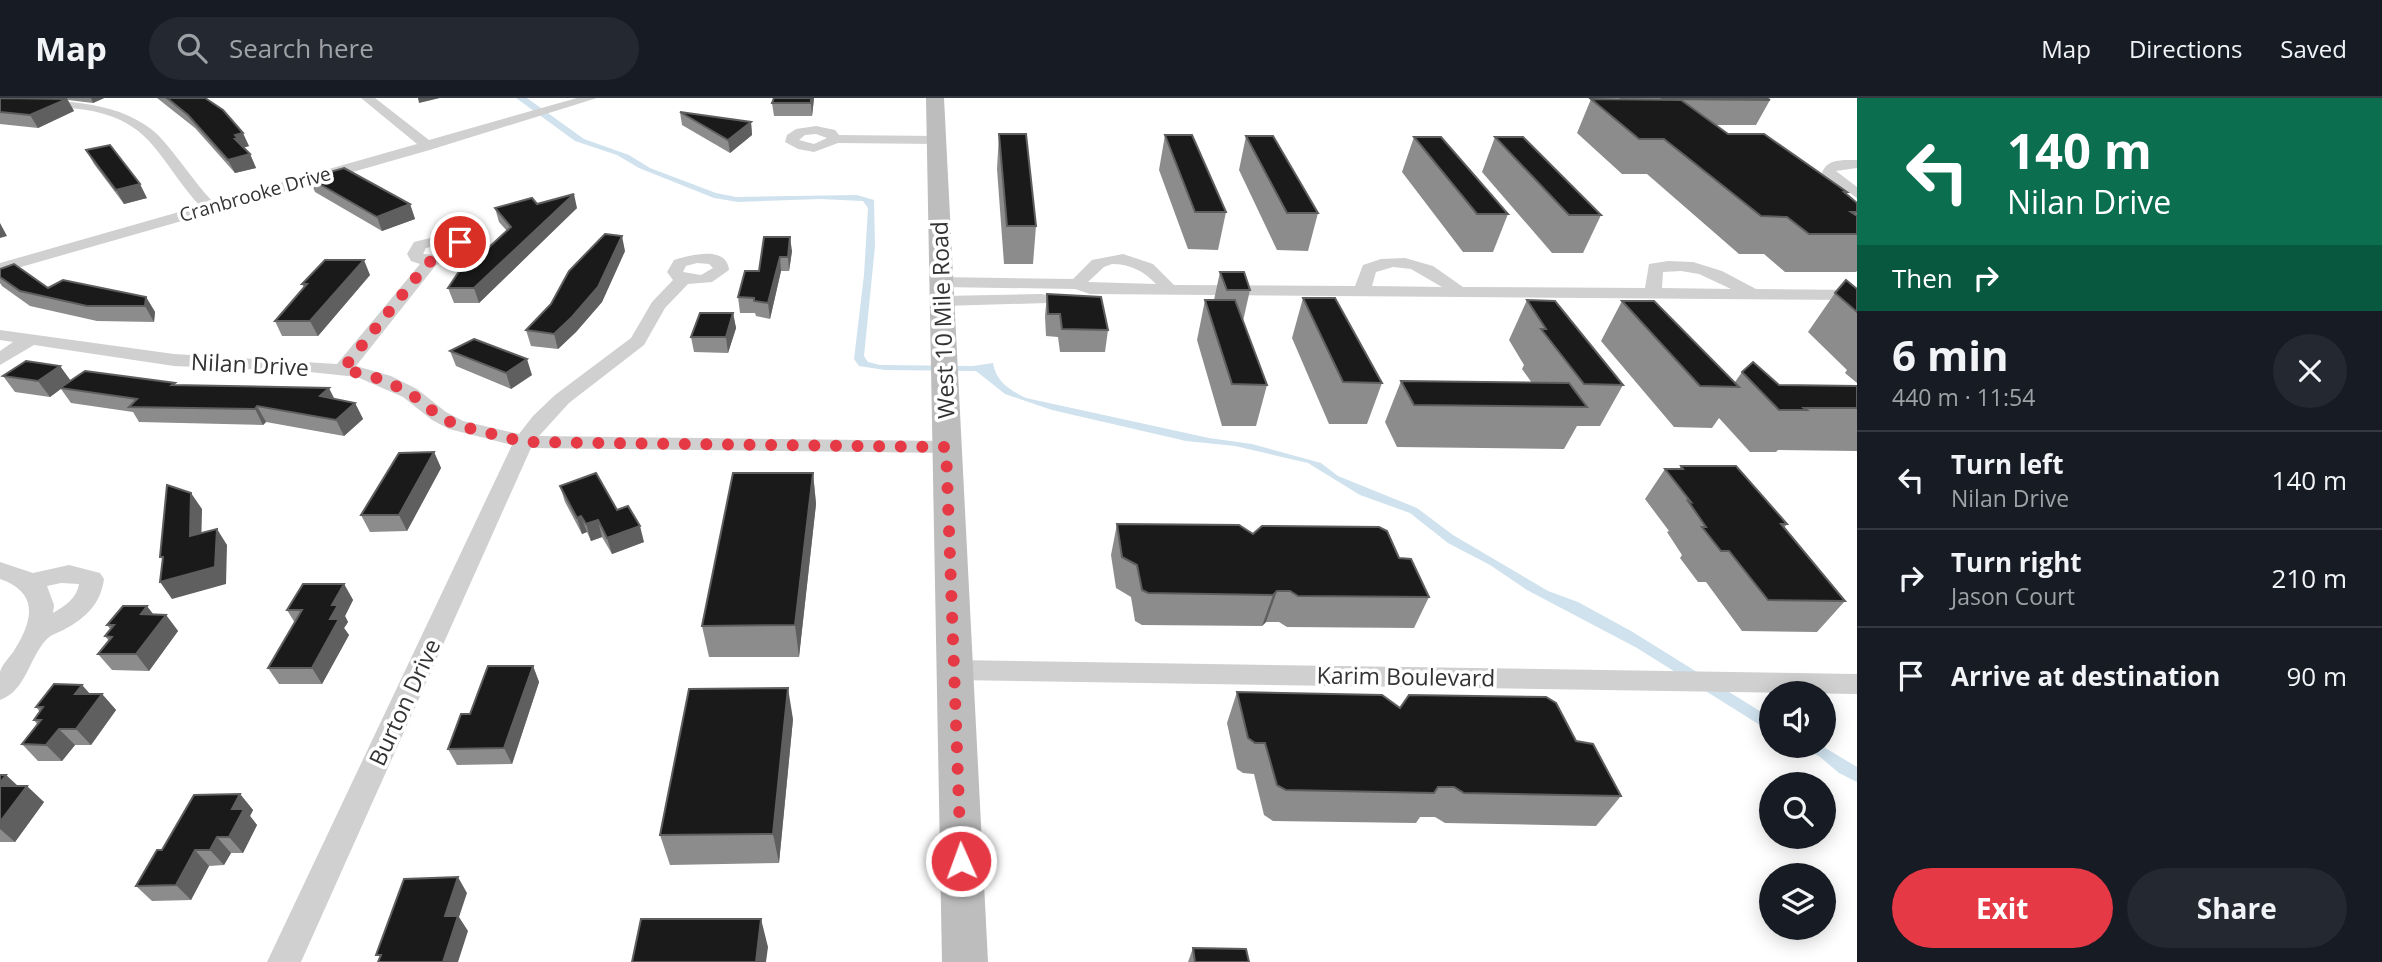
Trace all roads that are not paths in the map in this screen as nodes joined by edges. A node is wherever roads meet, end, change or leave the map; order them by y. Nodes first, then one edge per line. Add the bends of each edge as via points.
1 (367, 98) edge
2 (591, 98) edge
3 (935, 98) edge
4 (551, 103) edge
5 (0, 104) edge
6 (835, 139) dead end
7 (422, 141) junction
8 (936, 141) junction
9 (1857, 164) edge
10 (1857, 194) edge
11 (204, 203) junction
12 (0, 255) edge
13 (431, 261) dead end
14 (0, 268) edge
15 (684, 279) dead end
16 (1084, 287) junction
17 (1168, 288) junction
18 (1363, 289) junction
19 (1457, 290) junction
20 (942, 291) junction
21 (1653, 293) junction
22 (1751, 294) junction
23 (1857, 295) edge
24 (0, 335) edge
25 (28, 341) junction
26 (0, 359) edge
27 (343, 369) junction
28 (524, 442) junction
29 (946, 447) junction
30 (0, 570) edge
31 (30, 582) junction
32 (38, 632) junction
33 (955, 670) junction
34 (1857, 684) edge
35 (0, 689) edge
36 (284, 962) edge
37 (965, 962) edge

1 - 7 street
2 - 4 street, Cranbrooke Drive
3 - 8 main road, West 10 Mile Road
4 - 7 street, Cranbrooke Drive
5 - 11 street via 102,110 142,126
6 - 8 street
7 - 11 street, Cranbrooke Drive
8 - 20 main road, West 10 Mile Road
9 - 10 street via 1836,165 1829,173
11 - 12 street, Cranbrooke Drive
11 - 14 street, Cranbrooke Drive
13 - 27 street
15 - 28 street, Burton Drive via 658,306 638,341 562,399
16 - 17 street
16 - 17 street via 1085,272 1115,259 1148,267
16 - 20 street via 1080,296 1069,298
17 - 18 street
18 - 19 street
18 - 19 street via 1370,269 1395,261 1429,269
19 - 21 street
20 - 29 main road, West 10 Mile Road
21 - 22 street
21 - 22 street via 1656,268 1672,264 1709,271
22 - 23 street
24 - 25 street, Nilan Drive
25 - 26 street
25 - 27 street, Nilan Drive via 174,360
27 - 28 street, Nilan Drive via 384,380 456,425
28 - 29 street, Nilan Drive
28 - 36 street, Burton Drive
29 - 33 main road, West 10 Mile Road
30 - 31 street
31 - 32 street via 43,614
31 - 32 street via 71,573 92,579 93,590 83,603 68,617
32 - 35 street
33 - 34 street, Karim Boulevard
33 - 37 main road, West 10 Mile Road

